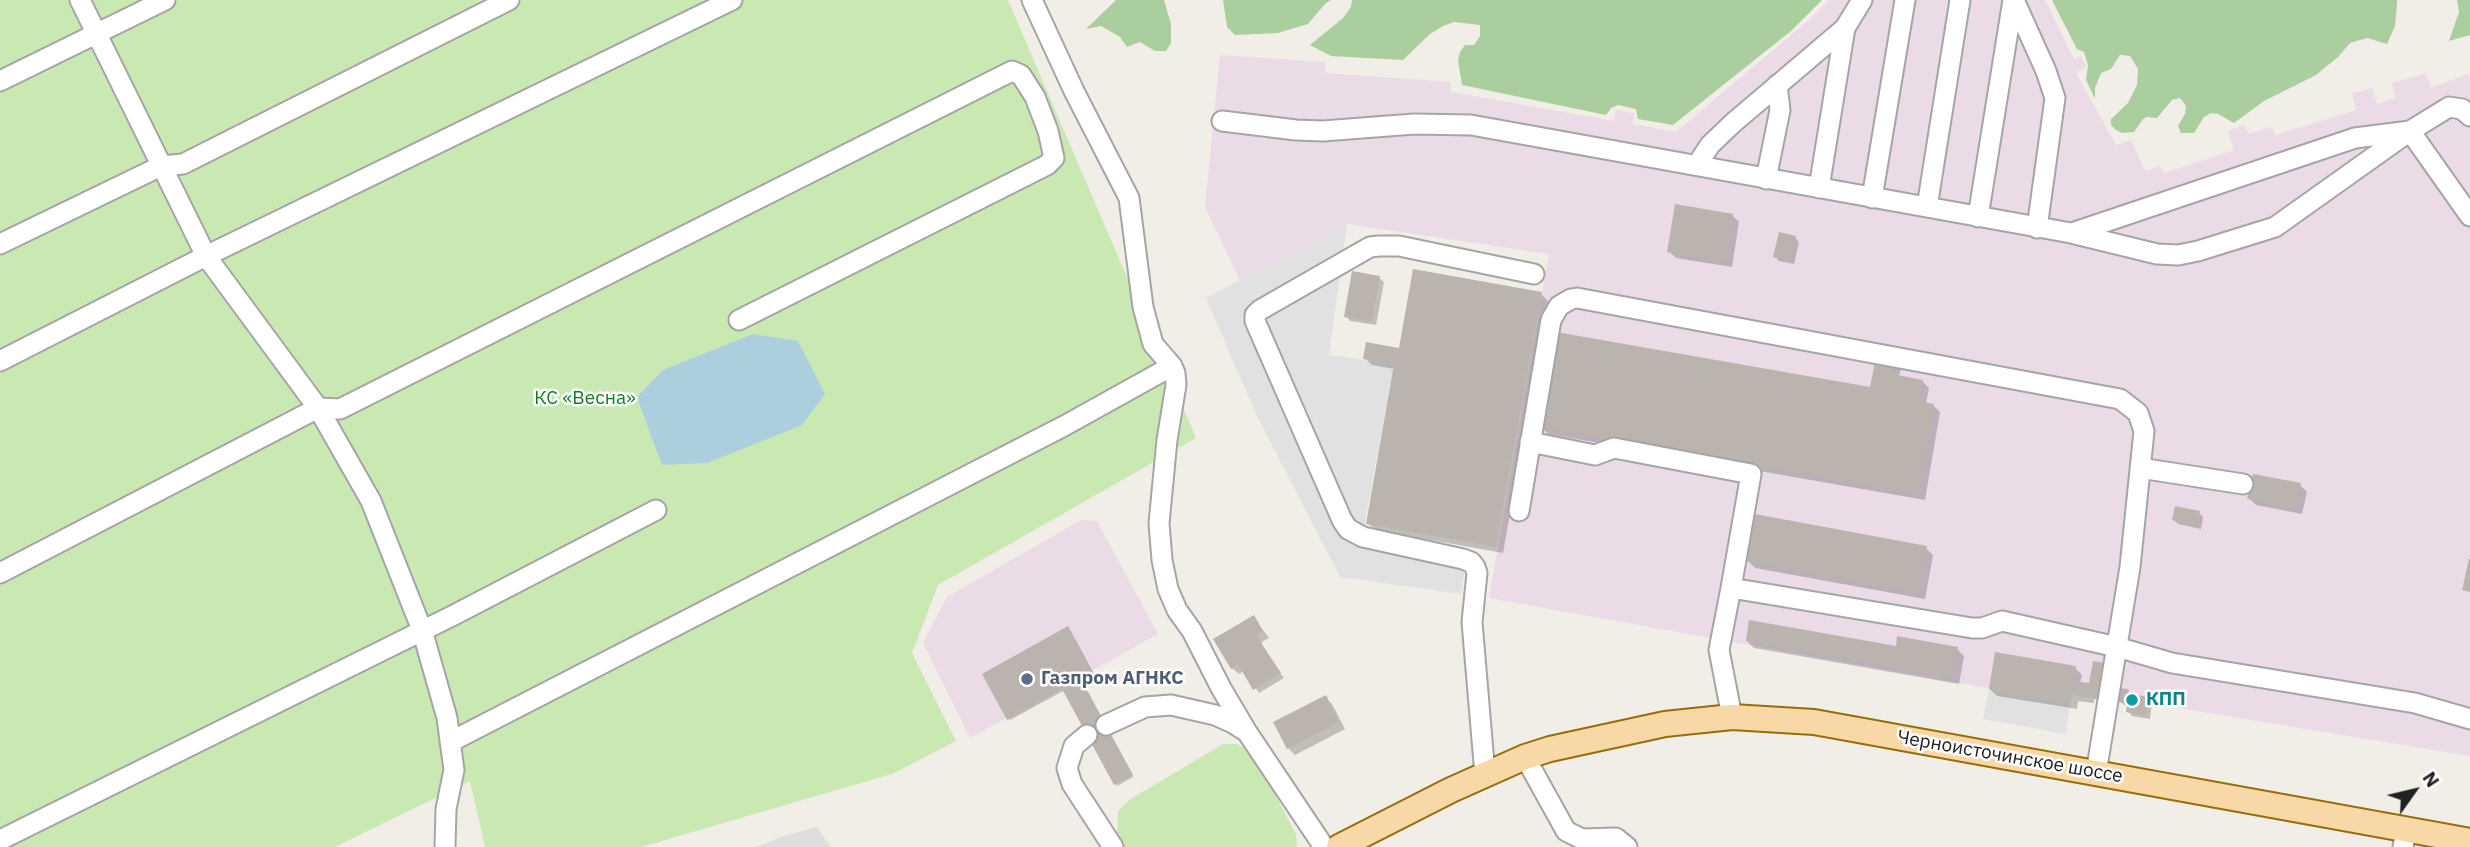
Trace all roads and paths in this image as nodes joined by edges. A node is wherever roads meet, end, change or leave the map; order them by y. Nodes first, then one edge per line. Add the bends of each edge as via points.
1 (80, 0) edge
2 (165, 0) edge
3 (509, 0) edge
4 (732, 0) edge
5 (1032, 0) edge
6 (1862, 0) edge
7 (1905, 0) edge
8 (1960, 0) edge
9 (2013, 0) edge
10 (1845, 28) junction
11 (97, 34) junction
12 (0, 81) edge
13 (1777, 85) junction
14 (2470, 116) edge
15 (1222, 121) dead end
16 (2410, 131) junction
17 (161, 166) junction
18 (1697, 166) junction
19 (1766, 179) junction
20 (1819, 188) junction
21 (1872, 198) junction
22 (1927, 207) junction
23 (2470, 216) edge
24 (1978, 217) junction
25 (2037, 228) junction
26 (2071, 233) junction
27 (0, 244) edge
28 (206, 256) junction
29 (1534, 274) dead end
30 (739, 320) dead end
31 (0, 361) edge
32 (1172, 366) junction
33 (318, 408) junction
34 (1530, 442) junction
35 (2140, 468) junction
36 (2243, 484) dead end
37 (656, 510) dead end
38 (1519, 510) dead end
39 (0, 573) edge
40 (1731, 588) junction
41 (422, 629) junction
42 (2117, 647) junction
43 (1732, 717) junction
44 (2470, 719) edge
45 (1106, 725) dead end
46 (1247, 732) junction
47 (1087, 735) dead end
48 (450, 742) junction
49 (1525, 757) junction
50 (2096, 773) junction
51 (1485, 775) junction
52 (2405, 838) edge
53 (0, 840) edge
54 (2470, 841) edge
55 (445, 847) edge
56 (1113, 847) edge
57 (1324, 847) edge
58 (1339, 847) edge
59 (1627, 847) edge

1 - 11 street
2 - 11 street
3 - 17 street via 183,164
4 - 28 street
5 - 32 street via 1129,198 1143,307 1153,344
6 - 10 street
7 - 21 street
8 - 22 street
9 - 24 street
9 - 25 street via 2056,98
10 - 13 street
10 - 20 street
11 - 12 street
11 - 17 street
13 - 18 street via 1710,145
13 - 19 street via 1780,110
14 - 16 street via 2449,107
15 - 18 street via 1323,131 1471,125
16 - 23 street
16 - 26 street via 2355,138
16 - 26 street via 2275,226 2198,251 2157,254
17 - 27 street
17 - 28 street
18 - 19 street
19 - 20 street
20 - 21 street
21 - 22 street
22 - 24 street
24 - 25 street
25 - 26 street
28 - 31 street
28 - 33 street
29 - 51 street via 1399,246 1370,247 1255,315 1348,528 1355,535 1463,559 1475,567 1472,622
30 - 33 street via 1047,165 1054,158 1048,131 1021,75 1012,71 340,409
32 - 46 street via 1176,385 1159,523 1162,560 1177,610
32 - 48 street
33 - 39 street
33 - 41 street via 371,501
34 - 35 street via 1551,320 1559,306 1577,298 2120,399 2144,425
34 - 38 street
34 - 40 street via 1595,455 1614,449 1751,474
35 - 36 street
35 - 42 street
37 - 41 street
40 - 42 street via 1972,628 2002,621
40 - 43 street via 1719,650
41 - 48 street
41 - 53 street
42 - 44 street via 2172,663 2415,703
42 - 50 street
43 - 49 main road, Черноисточинское шоссе via 1665,724
43 - 50 main road, Черноисточинское шоссе via 1814,722
45 - 46 street via 1145,707 1171,705 1215,715
46 - 57 street
47 - 56 street via 1074,746 1067,768 1072,784
48 - 55 street via 454,770
49 - 51 main road, Черноисточинское шоссе
49 - 59 street via 1566,831 1582,839 1616,838
50 - 52 main road, Черноисточинское шоссе
51 - 58 main road, Черноисточинское шоссе
52 - 54 main road, Черноисточинское шоссе

